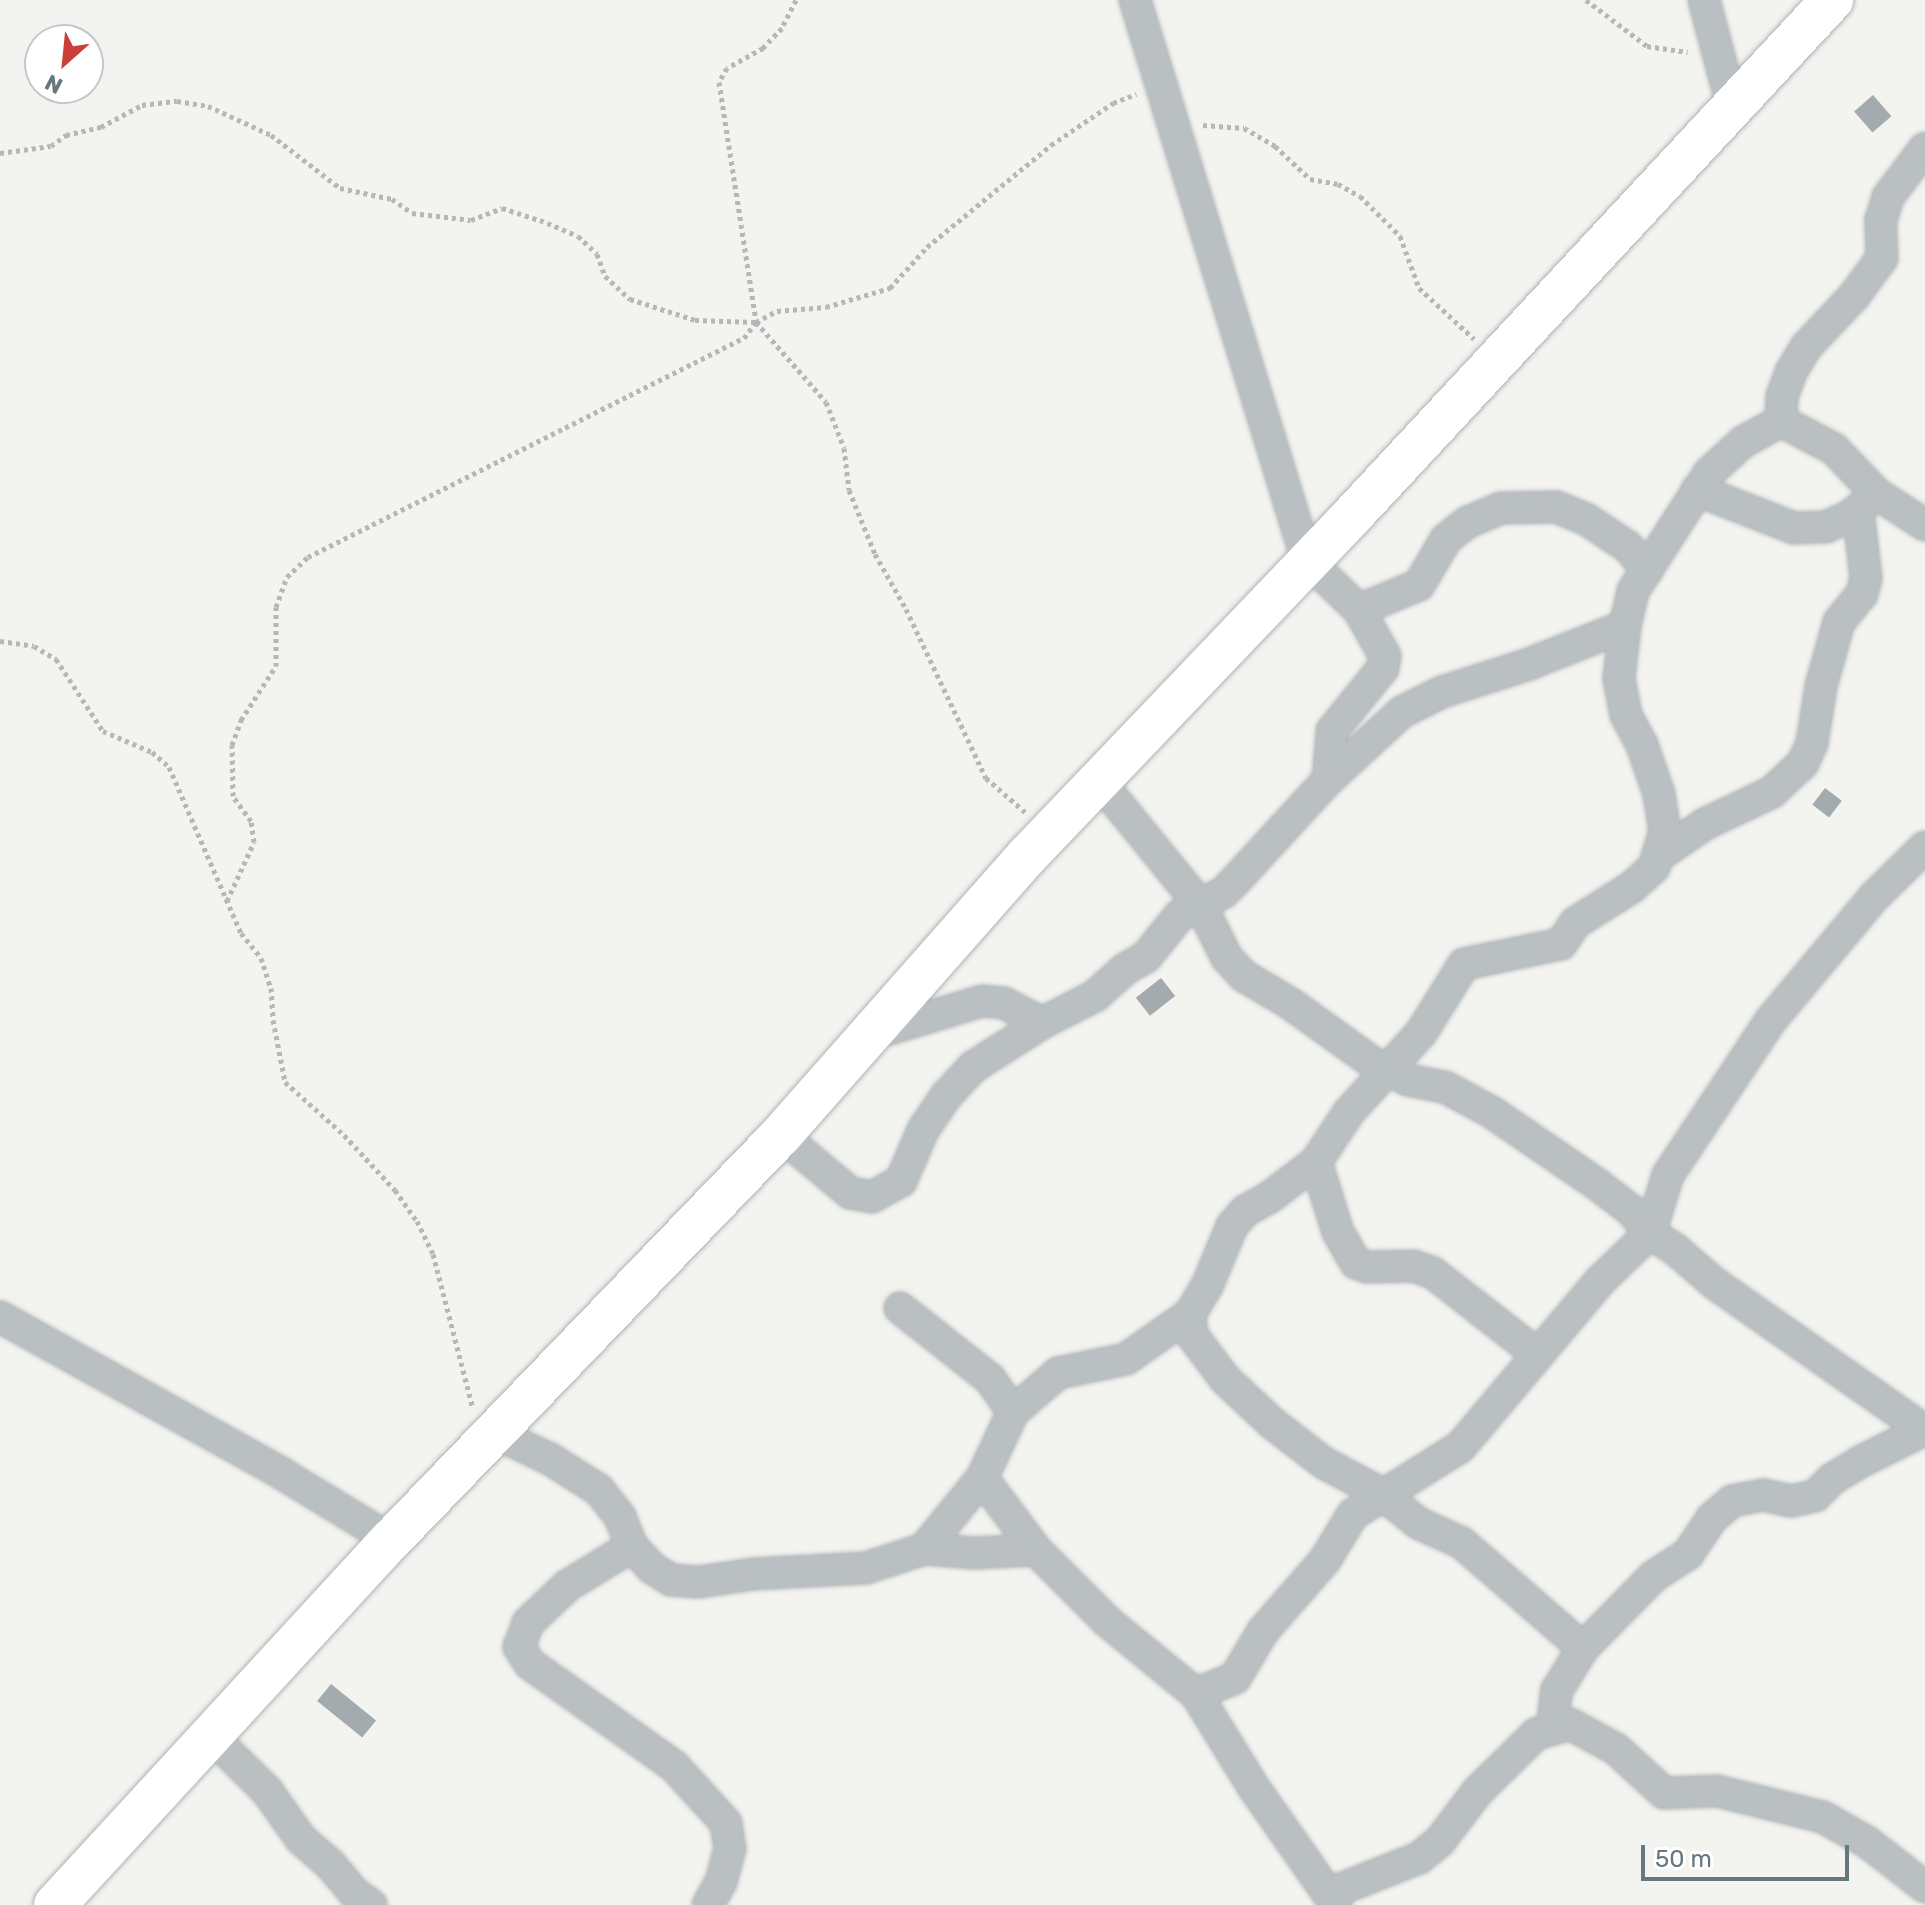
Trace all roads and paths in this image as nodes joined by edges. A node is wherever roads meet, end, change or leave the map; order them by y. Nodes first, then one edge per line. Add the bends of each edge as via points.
1 (796, 0) edge
2 (1135, 0) edge
3 (1586, 0) edge
4 (1704, 0) edge
5 (1832, 0) edge
6 (1719, 48) junction
7 (1163, 97) junction
8 (1733, 109) junction
9 (1925, 148) edge
10 (0, 153) edge
11 (756, 322) junction
12 (1496, 358) junction
13 (1781, 421) junction
14 (1697, 490) junction
15 (1867, 502) junction
16 (1925, 525) edge
17 (1307, 560) junction
18 (1647, 570) junction
19 (1359, 610) junction
20 (1625, 626) junction
21 (0, 641) edge
22 (1328, 780) junction
23 (1099, 781) junction
24 (1049, 834) junction
25 (1925, 847) edge
26 (1661, 854) junction
27 (227, 901) junction
28 (1201, 906) junction
29 (1042, 1023) junction
30 (865, 1037) junction
31 (1387, 1071) junction
32 (781, 1135) junction
33 (1316, 1162) junction
34 (1650, 1233) junction
35 (900, 1308) dead end
36 (1190, 1314) junction
37 (0, 1317) edge
38 (1537, 1354) junction
39 (1013, 1412) junction
40 (1924, 1430) edge
41 (495, 1433) junction
42 (982, 1478) junction
43 (1382, 1494) junction
44 (391, 1540) junction
45 (632, 1546) junction
46 (924, 1549) junction
47 (1036, 1550) junction
48 (1583, 1648) junction
49 (1196, 1694) junction
50 (1552, 1728) junction
51 (210, 1735) junction
52 (1925, 1887) edge
53 (1332, 1899) edge
54 (55, 1905) edge
55 (371, 1905) edge
56 (708, 1905) edge

1 - 11 path via 782,28 763,48 727,68 719,82
2 - 7 street
3 - 6 path via 1647,46 1682,53
4 - 6 street
5 - 8 main road
6 - 8 street
7 - 11 path via 1142,92 1113,103 1051,145 927,247 890,288 826,307 777,311
7 - 12 path via 1201,125 1244,128 1275,146 1310,179 1338,184 1360,196 1400,236 1419,288
7 - 17 street
8 - 12 main road
9 - 13 street via 1888,197 1881,220 1882,258 1791,372
10 - 11 path via 51,146 142,105 177,101 208,106 271,135 340,188 381,195 412,213 471,220 502,208 515,212 578,236 597,254 605,276 630,299 695,320
11 - 24 path via 826,402 844,448 849,490 875,554 986,778
11 - 27 path via 744,338 308,557 287,577 276,607 276,666 241,720 232,745 233,796 251,821 254,842
12 - 17 main road
13 - 14 street via 1743,442
13 - 15 street via 1834,449
14 - 15 street via 1794,528 1826,527
14 - 18 street
15 - 16 street
15 - 26 street via 1866,578 1862,594 1839,622 1803,763 1772,792 1705,824
17 - 19 street
17 - 23 main road
18 - 19 street via 1628,547 1586,519 1556,507 1501,508 1468,522 1446,539 1419,585
18 - 20 street via 1633,591
19 - 22 street via 1385,656 1383,668 1332,731
20 - 22 street via 1442,692 1402,712
20 - 26 street via 1619,678 1626,715 1659,794 1665,832
21 - 27 path via 34,646 56,659 103,731 152,752 169,767
22 - 28 street via 1223,893
23 - 24 main road
23 - 28 street
24 - 30 main road
25 - 34 street via 1874,897 1771,1020 1668,1175
26 - 31 street via 1632,887 1575,923 1561,944 1464,964 1421,1033
27 - 41 path via 241,933 261,958 271,988 285,1082 344,1135 417,1221 433,1254 472,1409
28 - 29 street via 1180,915 1146,957 1095,996
28 - 31 street via 1227,958 1244,976
29 - 30 street via 1004,1003 982,1001
29 - 32 street via 973,1067 923,1130 901,1181 872,1197 850,1193
30 - 32 main road
31 - 33 street via 1349,1112
31 - 34 street via 1445,1087 1493,1113 1598,1185
32 - 41 main road
33 - 36 street via 1245,1211 1232,1226
33 - 38 street via 1338,1232 1356,1263 1414,1266 1433,1273
34 - 38 street
34 - 40 street
35 - 39 street via 990,1379
36 - 39 street via 1126,1359 1058,1373
36 - 43 street via 1192,1335 1225,1379 1297,1443
37 - 44 street
38 - 43 street via 1460,1447
39 - 42 street
40 - 48 street via 1860,1462 1815,1496 1791,1501 1763,1495 1732,1501 1712,1518 1688,1554 1654,1576
41 - 44 main road
41 - 45 street via 599,1490 620,1517
42 - 46 street
42 - 47 street
43 - 48 street via 1418,1523 1497,1570 1534,1609
43 - 49 street via 1353,1514 1325,1560 1263,1631 1235,1678
44 - 51 main road
45 - 46 street via 671,1580 699,1582 866,1568
45 - 56 street via 567,1586 528,1623 519,1647 530,1664 674,1766 726,1823 730,1849
46 - 47 street
47 - 49 street via 1108,1622
48 - 50 street via 1557,1690
49 - 53 street
50 - 52 street via 1570,1724 1594,1734 1664,1793 1717,1791 1823,1817 1867,1842
50 - 53 street via 1536,1734 1506,1761 1440,1841 1419,1858
51 - 54 main road
51 - 55 street via 267,1791 301,1839

